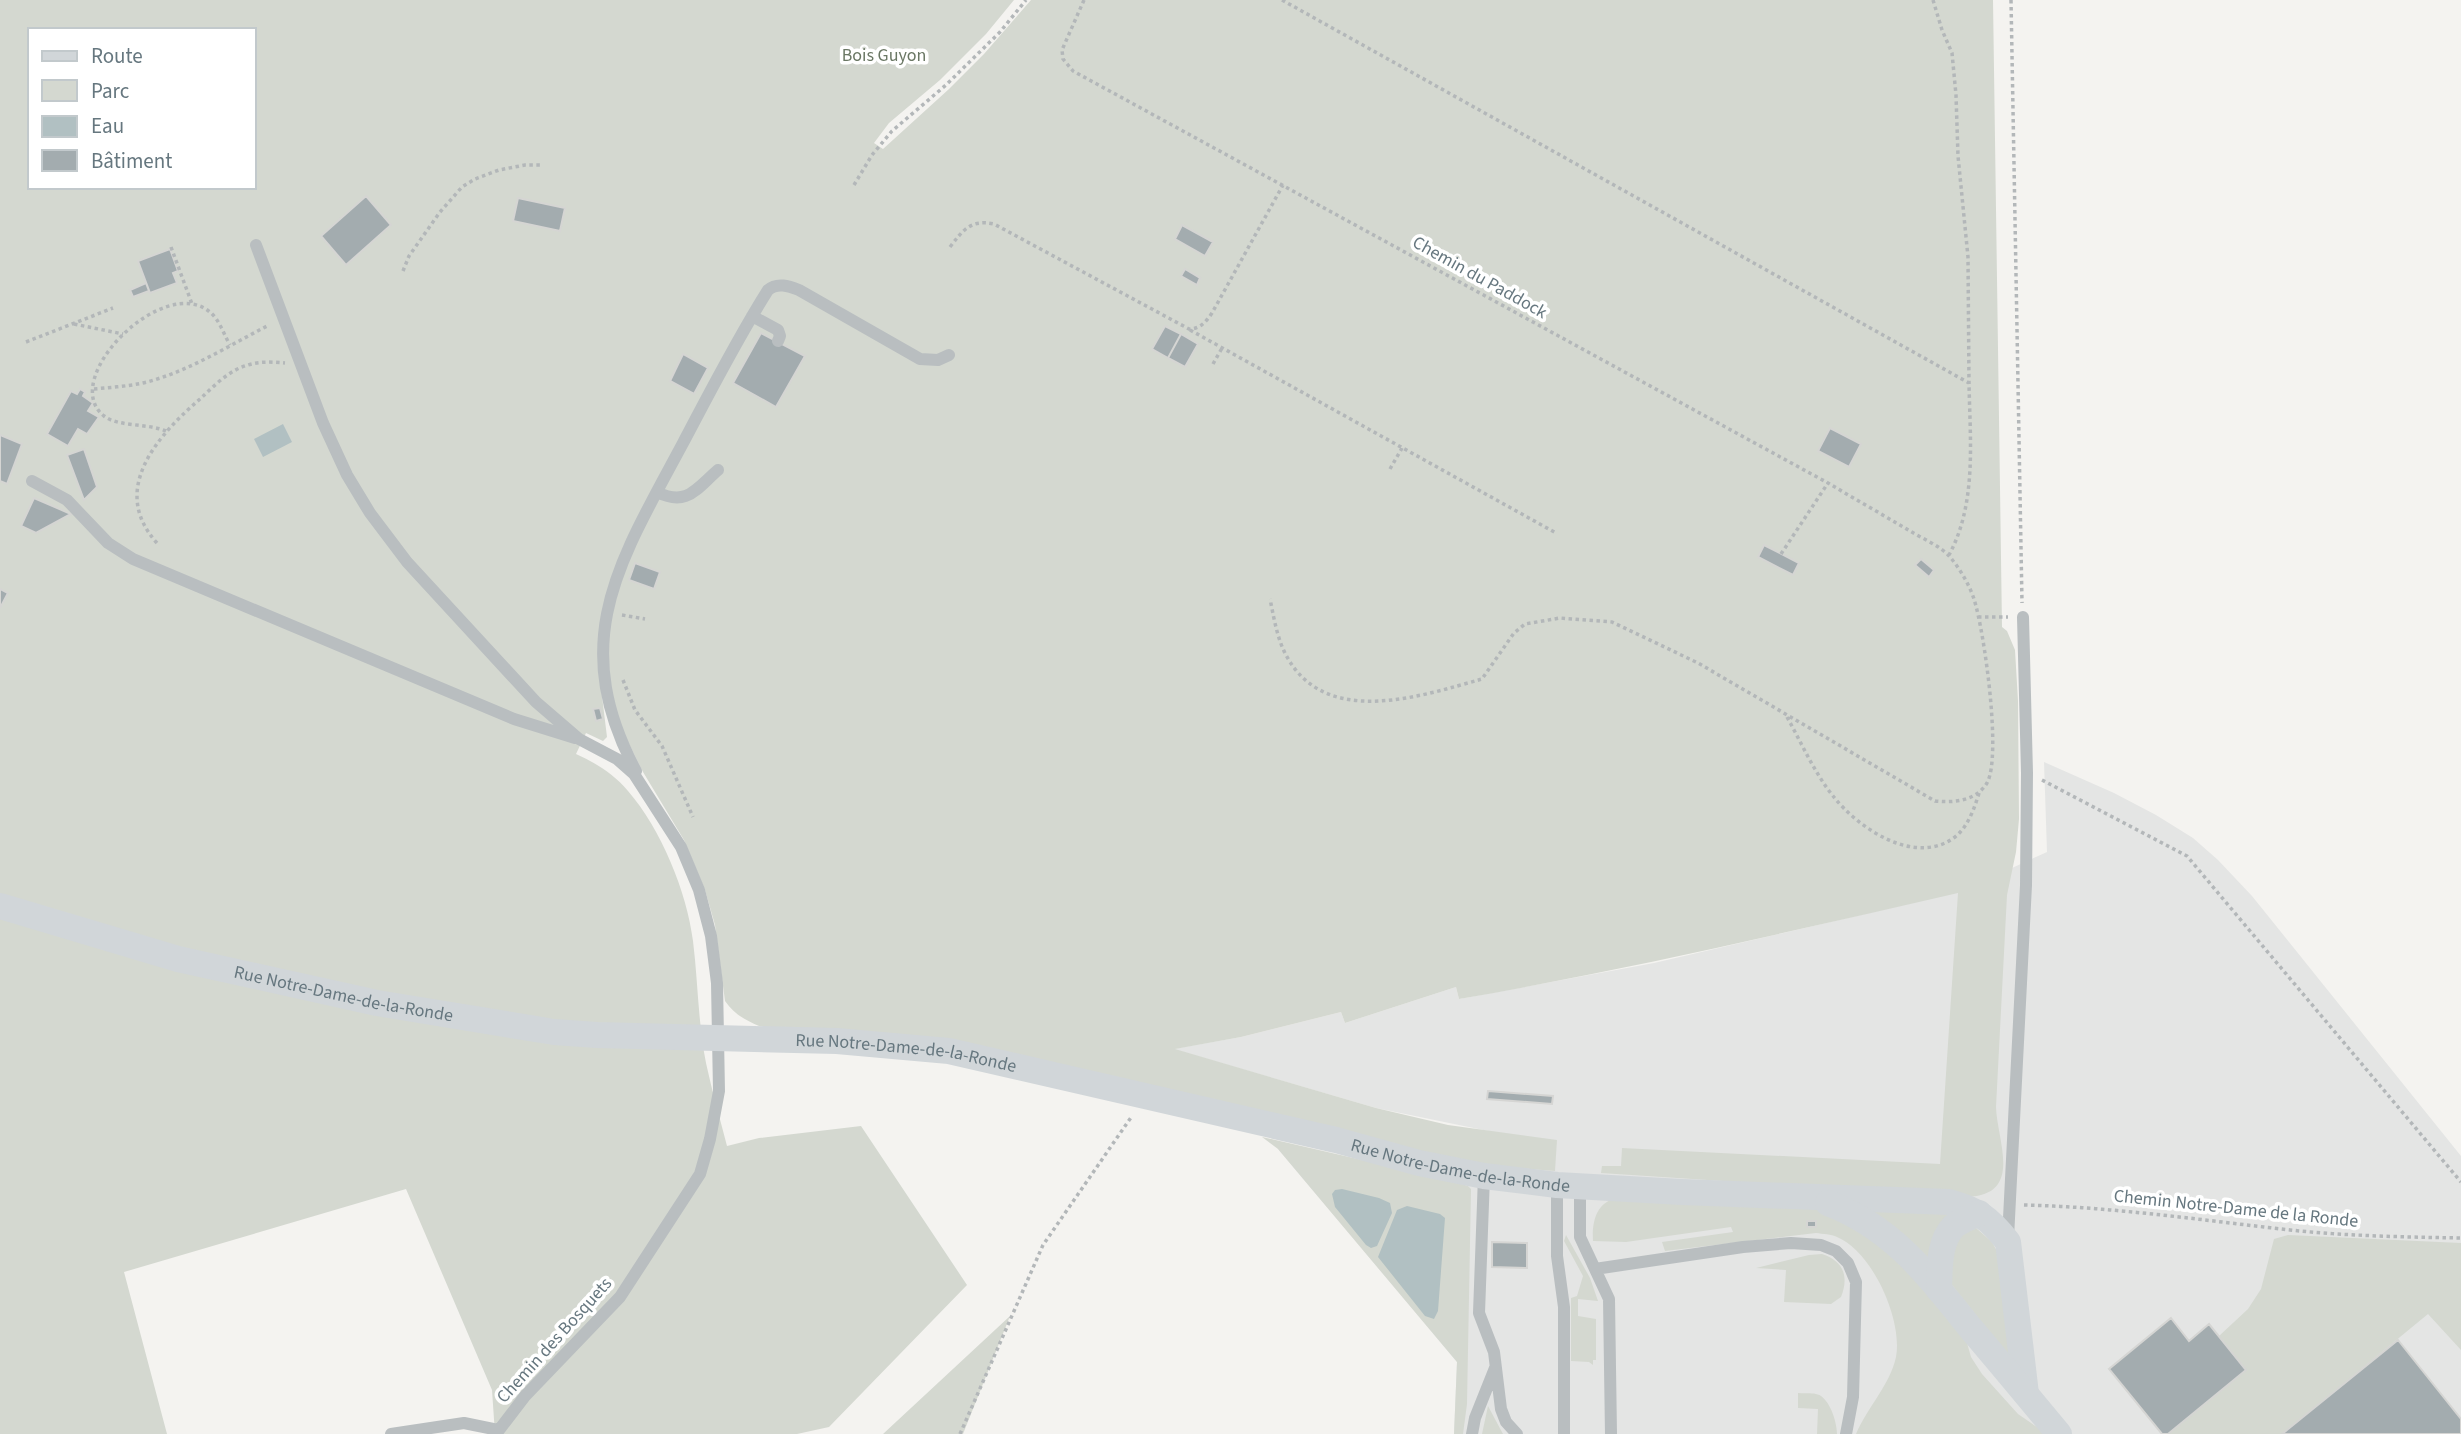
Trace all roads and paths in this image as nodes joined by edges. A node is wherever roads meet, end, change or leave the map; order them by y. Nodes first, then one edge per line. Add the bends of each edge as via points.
1 (1026, 0) edge
2 (1084, 0) edge
3 (1282, 0) edge
4 (1933, 0) edge
5 (2011, 0) edge
6 (540, 165) dead end
7 (854, 185) dead end
8 (1283, 185) junction
9 (256, 245) dead end
10 (171, 247) dead end
11 (950, 247) dead end
12 (403, 271) dead end
13 (193, 305) junction
14 (113, 308) dead end
15 (751, 316) junction
16 (283, 317) junction
17 (72, 324) junction
18 (1189, 329) junction
19 (123, 334) junction
20 (778, 341) dead end
21 (26, 342) dead end
22 (230, 345) junction
23 (1222, 348) junction
24 (949, 355) dead end
25 (1213, 364) dead end
26 (301, 365) junction
27 (1969, 383) junction
28 (93, 389) junction
29 (166, 431) junction
30 (1402, 448) junction
31 (1390, 469) dead end
32 (718, 470) dead end
33 (32, 481) dead end
34 (1828, 483) junction
35 (657, 492) junction
36 (1556, 533) dead end
37 (157, 542) dead end
38 (1781, 554) dead end
39 (1949, 555) junction
40 (1270, 598) dead end
41 (1978, 617) junction
42 (2023, 617) junction
43 (601, 650) junction
44 (1786, 715) junction
45 (579, 739) junction
46 (2027, 773) junction
47 (1981, 789) junction
48 (646, 790) junction
49 (693, 817) dead end
50 (0, 906) edge
51 (718, 1038) junction
52 (1145, 1097) junction
53 (1484, 1176) junction
54 (2461, 1182) edge
55 (1569, 1185) junction
56 (1814, 1197) junction
57 (2009, 1204) junction
58 (1979, 1213) junction
59 (2461, 1238) edge
60 (2007, 1242) junction
61 (1595, 1269) junction
62 (1939, 1290) junction
63 (1496, 1365) junction
64 (2026, 1394) junction
65 (497, 1432) edge
66 (391, 1434) edge
67 (960, 1434) edge
68 (1472, 1434) edge
69 (1517, 1434) edge
70 (1564, 1434) edge
71 (1611, 1434) edge
72 (1846, 1434) edge
73 (2059, 1434) edge

1 - 7 path via 946,85 892,131
2 - 8 path, Chemin du Paddock via 1062,50 1068,67
3 - 27 path
4 - 27 path via 1952,53 1956,95 1968,257
5 - 42 path
6 - 12 path via 499,170 462,187 409,256
8 - 18 path via 1212,313 1199,328
8 - 34 path, Chemin du Paddock
9 - 16 street
10 - 13 path
11 - 18 path via 968,225 994,224
13 - 19 path via 174,304 157,310
13 - 22 path via 211,313
14 - 17 path
15 - 20 street via 778,330
15 - 24 street via 770,287 786,286 920,359 932,361
15 - 35 street
16 - 22 path
16 - 26 street
17 - 19 path
17 - 21 path
18 - 23 path
19 - 28 path via 102,362
22 - 28 path via 156,379
23 - 25 path
23 - 30 path
26 - 29 path via 267,362 241,367
26 - 45 street via 347,475 388,538 500,665
27 - 39 path via 1969,494
28 - 29 path via 96,406 110,419
29 - 37 path via 145,462 137,487 138,512
30 - 31 path
30 - 36 path
32 - 35 street via 683,498
33 - 45 street via 67,500 108,543 133,559 514,719
34 - 38 path
34 - 39 path, Chemin du Paddock
35 - 43 street via 616,575
39 - 41 path via 1974,597
40 - 44 path via 1288,658 1312,684 1339,698 1399,700 1482,679 1525,624 1581,618 1636,631
41 - 42 path
41 - 47 path via 1993,766
42 - 46 street
43 - 48 street via 608,706
43 - 49 path via 616,665 635,710 662,746
44 - 47 path via 1935,801 1952,803
44 - 47 path via 1815,772 1833,796 1854,818 1896,843 1931,846 1955,837
45 - 48 street via 627,767
46 - 54 path via 2187,856
46 - 57 street via 2026,885
48 - 51 street, Chemin des Bosquets via 681,847 706,912 715,961
50 - 51 main road, Rue Notre-Dame-de-la-Ronde via 178,959 377,1003 554,1032
51 - 52 main road, Rue Notre-Dame-de-la-Ronde via 837,1041 949,1051
51 - 65 street, Chemin des Bosquets via 719,1091 701,1174 620,1297 525,1396
52 - 53 main road, Rue Notre-Dame-de-la-Ronde
52 - 67 path via 1043,1245
53 - 55 main road, Rue Notre-Dame-de-la-Ronde
53 - 63 street via 1479,1313
55 - 56 main road, Rue Notre-Dame-de-la-Ronde
55 - 61 street via 1580,1237
55 - 70 street via 1557,1256 1564,1307
56 - 58 main road, Rue Notre-Dame-de-la-Ronde via 1927,1199
56 - 62 main road, Rue Notre-Dame-de-la-Ronde via 1870,1223 1899,1245
57 - 59 path, Chemin Notre-Dame de la Ronde via 2102,1208 2351,1235
57 - 60 street
58 - 60 main road, Rue Notre-Dame-de-la-Ronde
58 - 62 main road via 1955,1226 1945,1239
60 - 64 main road
61 - 71 street via 1610,1309
61 - 72 street via 1791,1243 1836,1251 1848,1263 1856,1282 1853,1396
62 - 64 main road, Rue Notre-Dame-de-la-Ronde
63 - 68 street
63 - 69 street via 1501,1409
64 - 73 main road, Rue Notre-Dame-de-la-Ronde
65 - 66 street via 464,1423

